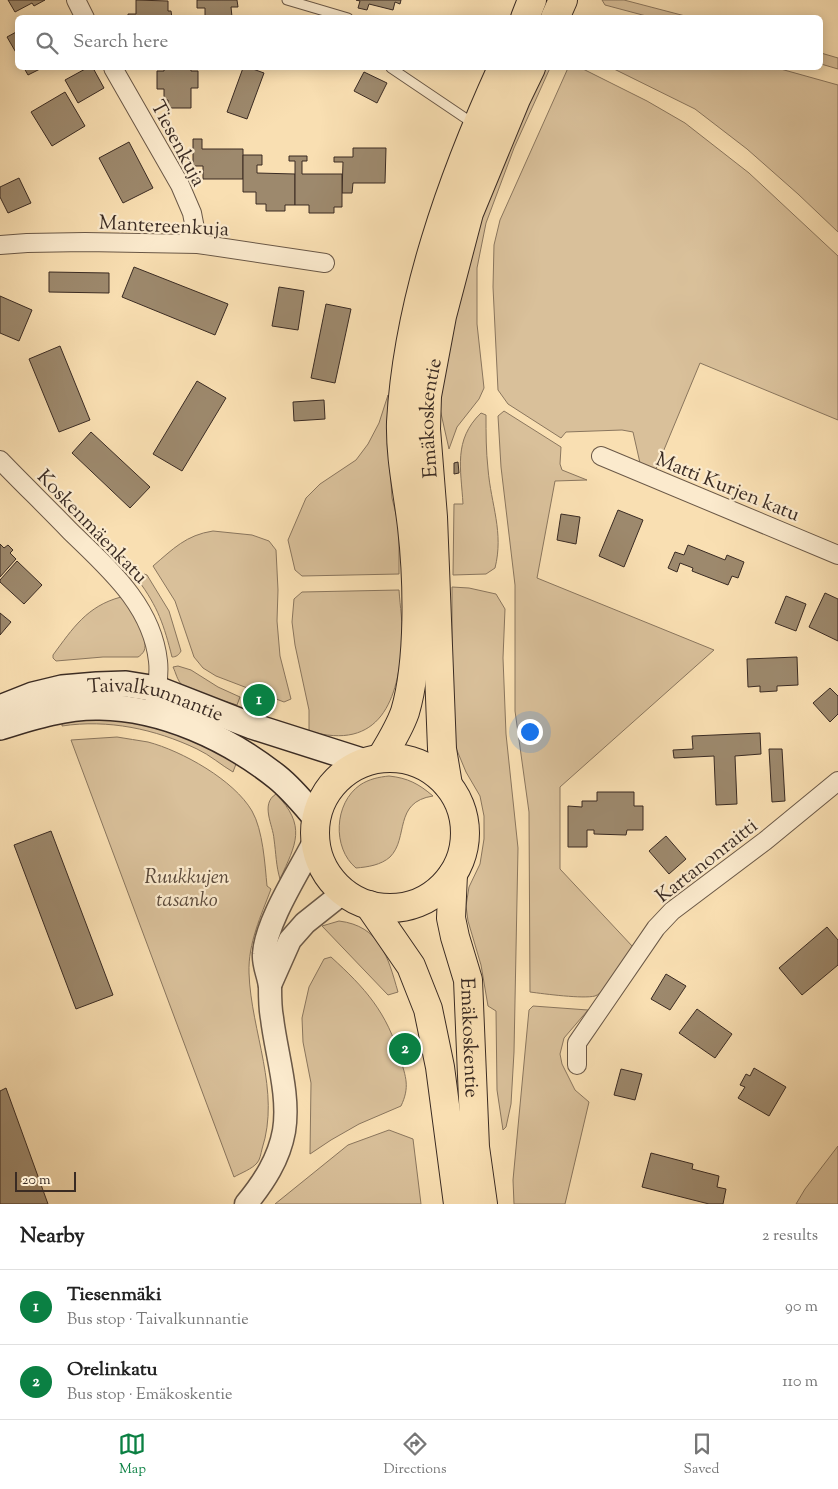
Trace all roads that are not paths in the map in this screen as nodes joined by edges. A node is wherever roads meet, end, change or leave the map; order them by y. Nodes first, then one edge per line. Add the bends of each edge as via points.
1 (76, 0) edge
2 (287, 0) edge
3 (532, 0) edge
4 (563, 0) edge
5 (84, 15) edge
6 (338, 15) edge
7 (525, 15) edge
8 (556, 15) edge
9 (114, 70) edge
10 (394, 70) edge
11 (501, 70) edge
12 (530, 70) edge
13 (476, 126) junction
14 (198, 244) junction
15 (0, 245) edge
16 (324, 263) dead end
17 (601, 456) dead end
18 (0, 460) edge
19 (838, 555) edge
20 (157, 689) junction
21 (0, 708) edge
22 (152, 714) junction
23 (0, 727) edge
24 (373, 760) junction
25 (838, 781) edge
26 (448, 785) junction
27 (316, 829) junction
28 (453, 874) junction
29 (344, 892) junction
30 (369, 905) junction
31 (270, 985) junction
32 (577, 1064) dead end
33 (246, 1204) edge
34 (458, 1204) edge
35 (483, 1204) edge

1 - 5 street
2 - 6 lane
3 - 7 main road
4 - 8 main road
9 - 14 street, Tiesenkuja via 180,185 192,213
10 - 13 lane
11 - 13 main road, Emäkoskentie
12 - 26 main road, Emäkoskentie via 469,213 442,316 427,396 442,749
13 - 24 main road, Emäkoskentie via 428,264 406,363 402,454 412,536 416,629 405,712 397,731
14 - 15 street, Mantereenkuja via 27,242
14 - 16 street, Mantereenkuja
17 - 19 street, Matti Kurjen katu
18 - 20 street, Koskenmäenkatu via 123,584 143,613 152,632 158,662
20 - 21 main road, Taivalkunnantie via 126,684 62,688
20 - 22 street, Koskenmäenkatu
20 - 24 main road, Taivalkunnantie via 252,726
22 - 23 main road, Taivalkunnantie via 99,707 64,710
22 - 27 main road, Taivalkunnantie via 192,727 253,760 298,797
24 - 26 main road via 399,758 418,763
24 - 27 main road via 337,780 324,798
25 - 32 street, Kartanonraitti via 672,911 651,935 578,1043
26 - 28 main road via 464,819 462,857
27 - 29 main road via 318,855 324,869
27 - 31 street via 266,938 264,956
28 - 30 main road via 437,892 416,903 393,908
28 - 35 main road, Emäkoskentie via 451,918 468,980 475,1147
29 - 30 main road
29 - 31 street via 305,923 290,940
30 - 34 main road, Emäkoskentie via 411,966 428,1009 440,1067
31 - 33 street via 284,1095 284,1131 269,1172

